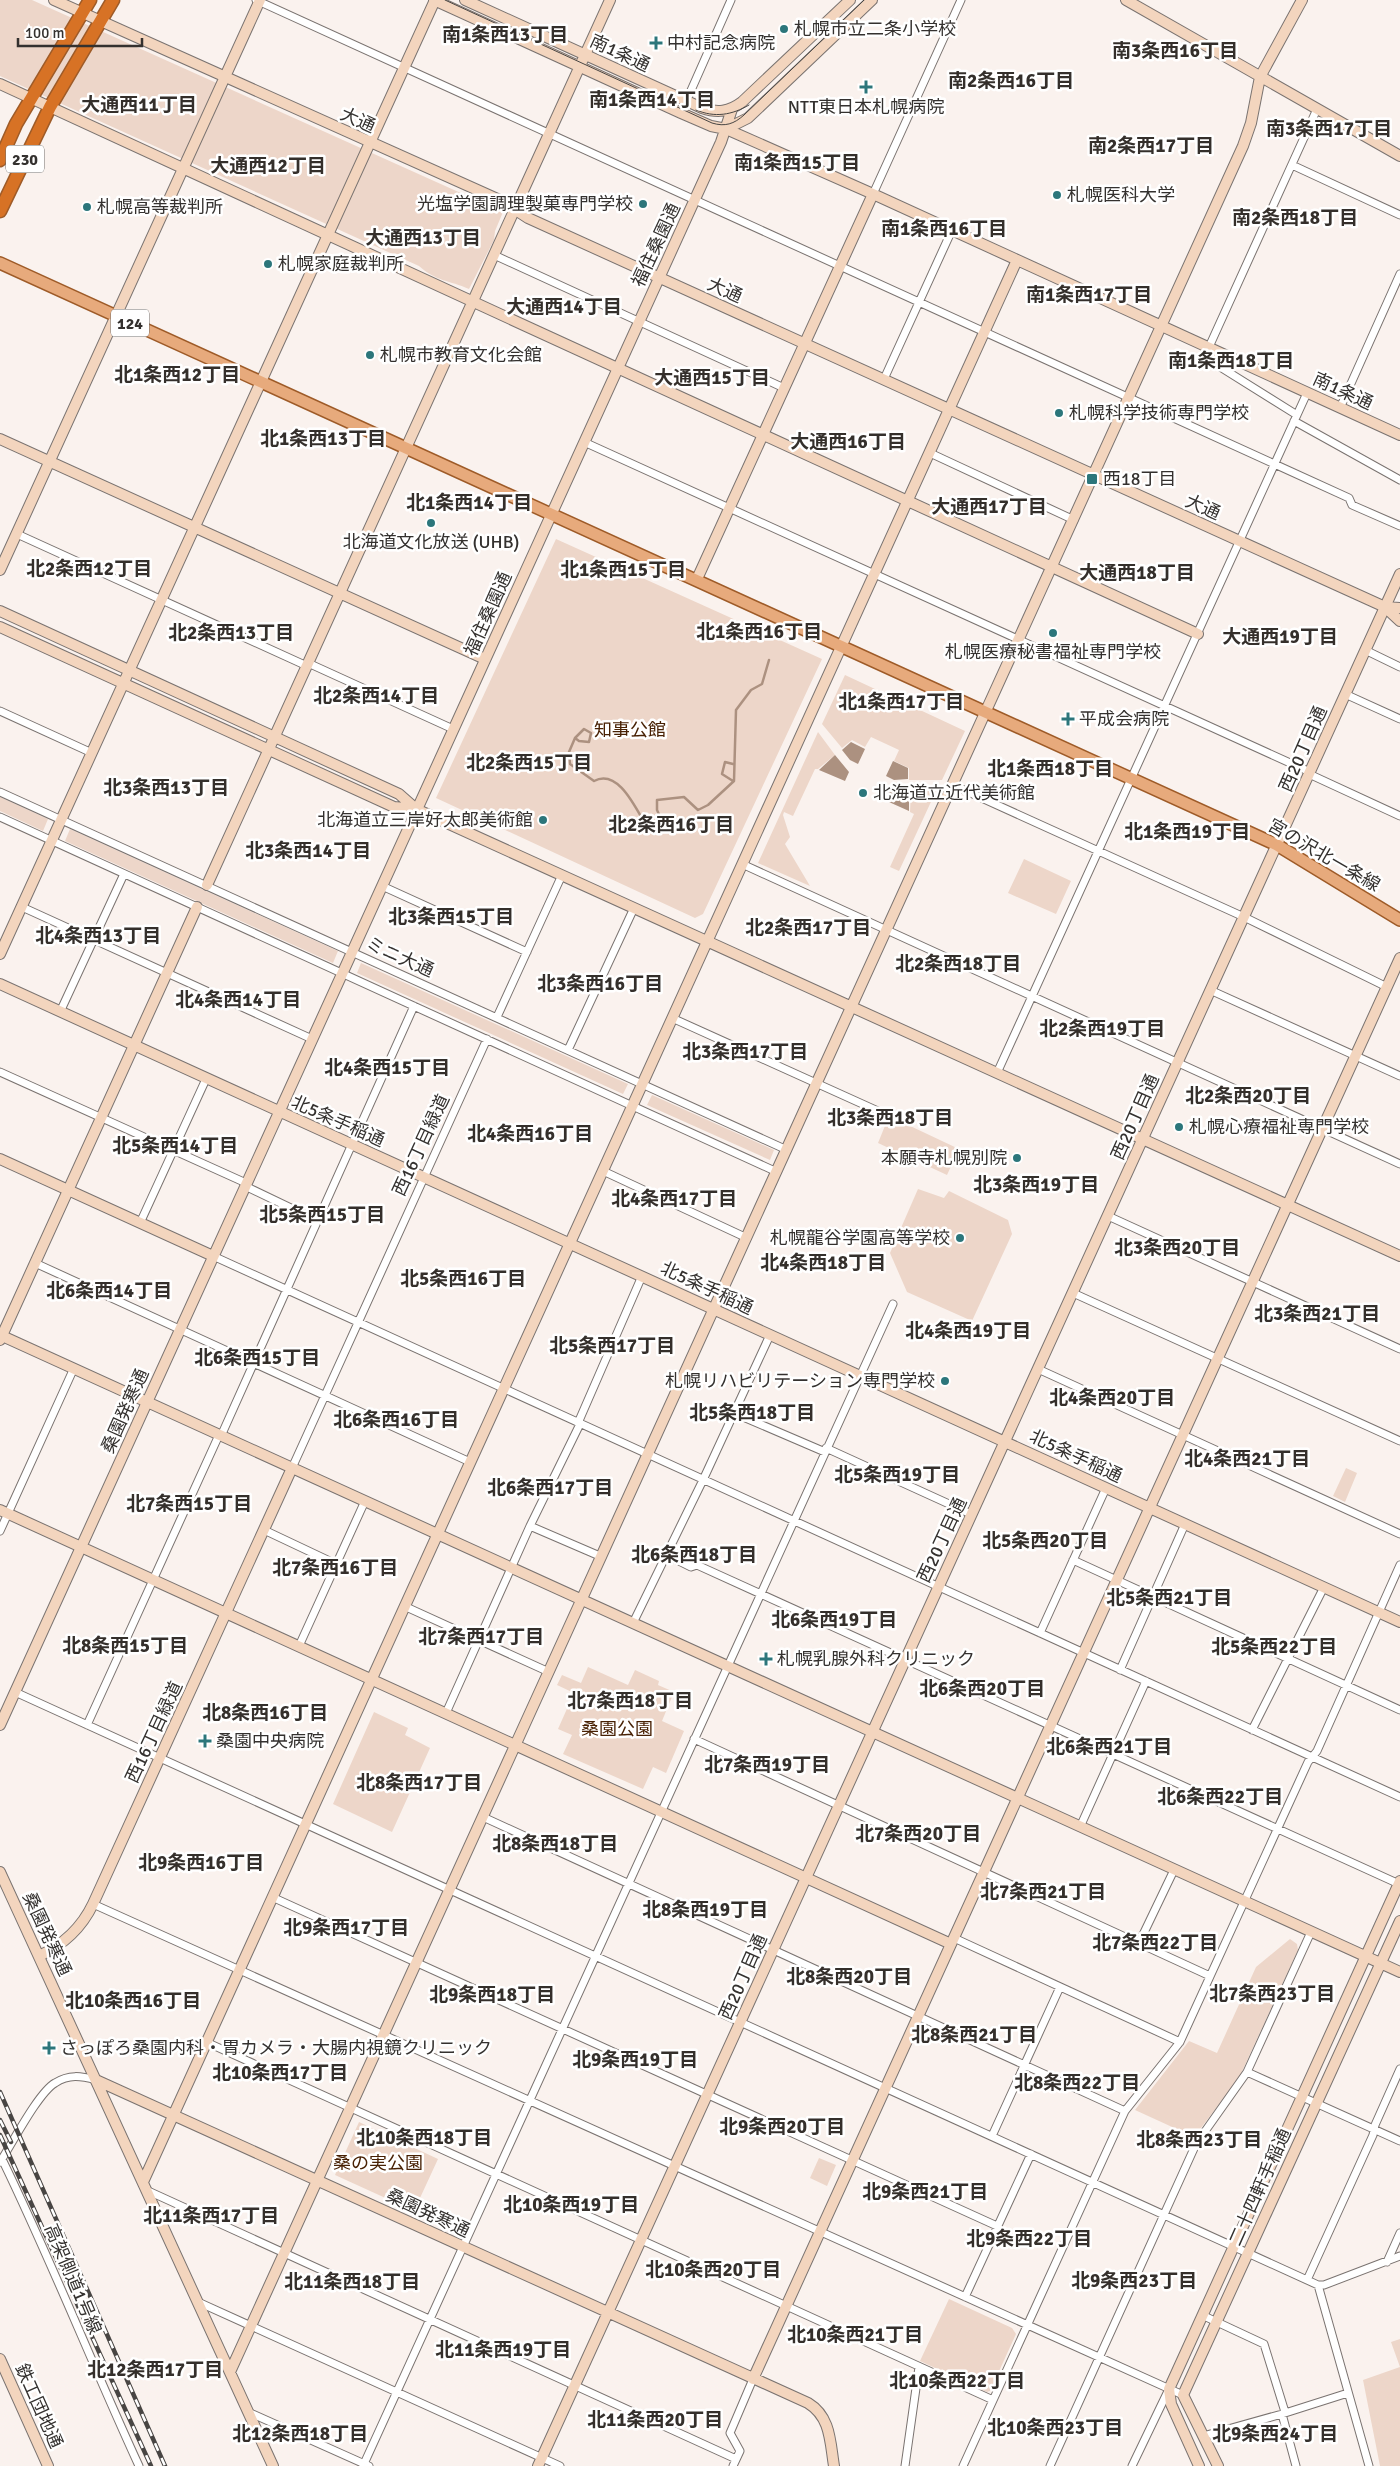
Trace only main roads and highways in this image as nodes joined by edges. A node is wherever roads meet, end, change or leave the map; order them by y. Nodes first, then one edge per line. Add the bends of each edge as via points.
1 (90, 0) edge
2 (113, 0) edge
3 (0, 160) edge
4 (0, 211) edge
5 (0, 263) edge
6 (1400, 920) edge

1 - 3 highway, 230 via 16,124
2 - 4 highway, 230 via 50,107
5 - 6 main road, 宮の沢北一条線 / 124 via 1277,845

